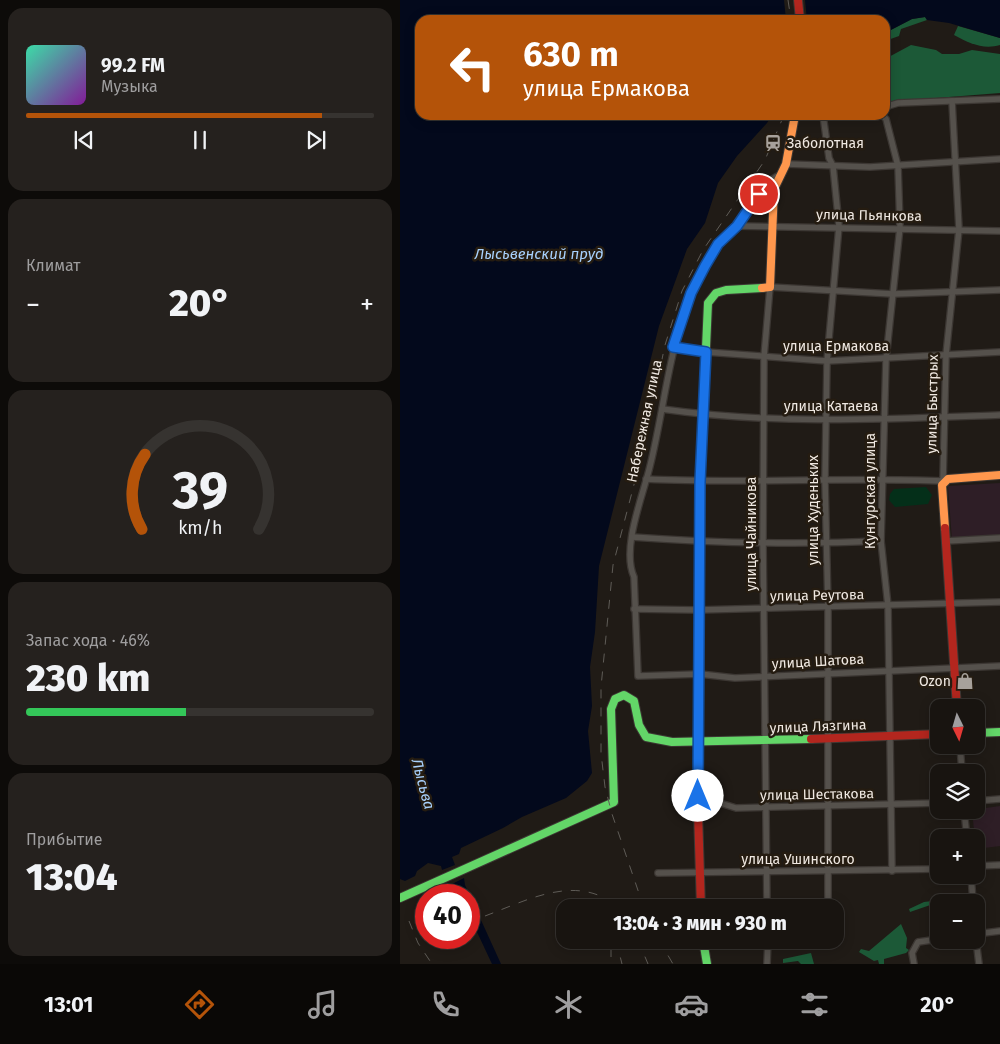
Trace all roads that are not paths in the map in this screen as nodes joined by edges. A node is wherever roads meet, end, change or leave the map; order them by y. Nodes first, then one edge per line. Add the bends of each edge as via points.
1 (798, 0) edge
2 (800, 15) edge
3 (1000, 99) edge
4 (952, 101) junction
5 (890, 105) edge
6 (794, 120) edge
7 (824, 120) edge
8 (886, 120) edge
9 (1000, 159) edge
10 (956, 162) junction
11 (786, 164) junction
12 (833, 166) junction
13 (898, 166) junction
14 (780, 174) junction
15 (772, 225) junction
16 (737, 226) junction
17 (839, 226) junction
18 (900, 228) junction
19 (959, 230) junction
20 (1000, 231) edge
21 (770, 287) junction
22 (833, 289) junction
23 (1000, 290) edge
24 (951, 292) junction
25 (893, 294) junction
26 (673, 347) junction
27 (706, 352) junction
28 (1000, 352) edge
29 (946, 355) junction
30 (764, 357) junction
31 (886, 359) junction
32 (827, 361) junction
33 (662, 409) junction
34 (703, 415) junction
35 (1000, 415) edge
36 (944, 417) junction
37 (765, 418) junction
38 (826, 419) junction
39 (883, 419) junction
40 (1000, 476) edge
41 (646, 479) junction
42 (883, 479) junction
43 (824, 480) junction
44 (763, 481) junction
45 (943, 481) junction
46 (700, 482) junction
47 (632, 538) junction
48 (1000, 538) edge
49 (881, 541) junction
50 (946, 541) junction
51 (700, 542) junction
52 (763, 543) junction
53 (825, 544) junction
54 (1000, 602) edge
55 (950, 603) junction
56 (888, 606) junction
57 (828, 607) junction
58 (764, 608) junction
59 (634, 609) junction
60 (698, 610) junction
61 (1000, 666) edge
62 (955, 668) junction
63 (888, 670) junction
64 (827, 672) junction
65 (700, 674) junction
66 (638, 676) joint
67 (764, 676) junction
68 (957, 699) edge
69 (1000, 732) edge
70 (985, 733) edge
71 (930, 734) edge
72 (891, 736) junction
73 (764, 740) junction
74 (827, 740) junction
75 (698, 742) junction
76 (698, 796) junction
77 (1000, 799) edge
78 (985, 800) edge
79 (930, 803) edge
80 (890, 805) junction
81 (828, 806) junction
82 (765, 807) junction
83 (1000, 865) edge
84 (985, 866) edge
85 (930, 869) edge
86 (765, 871) junction
87 (830, 871) junction
88 (892, 871) junction
89 (658, 873) dead end
90 (700, 873) junction
91 (400, 898) edge
92 (701, 899) edge
93 (767, 899) edge
94 (828, 899) edge
95 (1000, 931) edge
96 (985, 933) edge
97 (930, 940) edge
98 (705, 949) edge
99 (768, 949) edge
100 (977, 949) edge
101 (708, 964) edge
102 (767, 964) edge
103 (914, 964) edge
104 (979, 964) edge

1 - 2 street
3 - 4 street
4 - 5 street via 898,102
4 - 10 street, улица Быстрых
6 - 11 street
7 - 12 street, улица Худеньких
8 - 13 street, Кунгурская улица
9 - 10 street
10 - 13 street
10 - 19 street, улица Быстрых
11 - 12 street
11 - 14 street, улица Чайникова
12 - 13 street
12 - 17 street, улица Худеньких
13 - 18 street, Кунгурская улица
14 - 15 street, улица Чайникова via 774,189
14 - 16 street, Набережная улица via 770,178
15 - 16 street, улица Пьянкова
15 - 17 street, улица Пьянкова
15 - 21 street, улица Чайникова
16 - 26 street, Набережная улица via 718,244 705,266 691,293
17 - 18 street, улица Пьянкова
17 - 22 street, улица Худеньких
18 - 19 street, улица Пьянкова
18 - 25 street, Кунгурская улица
19 - 20 street, улица Пьянкова
19 - 24 street, улица Быстрых
21 - 22 street
21 - 27 street via 716,293 708,303
21 - 30 street, улица Чайникова
22 - 25 street
22 - 32 street, улица Худеньких
23 - 24 street
24 - 25 street
24 - 29 street, улица Быстрых
25 - 31 street, Кунгурская улица
26 - 27 street, улица Ермакова
26 - 33 street, Набережная улица
27 - 30 street, улица Ермакова
27 - 34 street
28 - 29 street, улица Ермакова
29 - 31 street, улица Ермакова
29 - 36 street, улица Быстрых
30 - 32 street, улица Ермакова
30 - 37 street, улица Чайникова
31 - 32 street, улица Ермакова
31 - 39 street, Кунгурская улица
32 - 38 street, улица Худеньких
33 - 34 street, улица Катаева
33 - 41 street, Набережная улица
34 - 37 street, улица Катаева
34 - 46 street
35 - 36 street, улица Катаева
36 - 39 street, улица Катаева
36 - 45 street, улица Быстрых
37 - 38 street, улица Катаева
37 - 44 street, улица Чайникова
38 - 39 street, улица Катаева
38 - 43 street, улица Худеньких
39 - 42 street, Кунгурская улица
40 - 45 street
41 - 46 street
41 - 47 street, Набережная улица
42 - 43 street
42 - 45 street
42 - 49 street, Кунгурская улица
43 - 44 street
43 - 53 street, улица Худеньких
44 - 46 street
44 - 52 street, улица Чайникова
45 - 50 street, улица Быстрых
46 - 51 street
47 - 51 street
47 - 59 street, Набережная улица via 629,566 634,577
48 - 50 street
49 - 53 street
49 - 56 street, Кунгурская улица
50 - 55 street, улица Быстрых
51 - 52 street
51 - 60 street
52 - 53 street
52 - 58 street, улица Чайникова
53 - 57 street, улица Худеньких
54 - 55 street, улица Реутова
55 - 56 street, улица Реутова
55 - 62 street, улица Быстрых
56 - 57 street, улица Реутова
56 - 63 street, Кунгурская улица
57 - 58 street, улица Реутова
57 - 64 street, улица Худеньких
58 - 60 street, улица Реутова
58 - 67 street, улица Чайникова
59 - 60 street, улица Реутова
59 - 66 street, Набережная улица
60 - 65 street
61 - 62 street, улица Шатова
62 - 63 street, улица Шатова
62 - 68 street, улица Быстрых
63 - 64 street, улица Шатова
63 - 72 street, Кунгурская улица
64 - 67 street, улица Шатова
64 - 74 street, улица Худеньких
65 - 66 street, улица Шатова
65 - 67 street, улица Шатова via 735,678
65 - 75 street
67 - 73 street, улица Чайникова
69 - 70 street
71 - 72 street, улица Лязгина
72 - 74 street, улица Лязгина
72 - 80 street, Кунгурская улица
73 - 74 street, улица Лязгина
73 - 75 street, улица Лязгина
73 - 82 street, улица Чайникова
74 - 81 street, улица Худеньких
75 - 76 street
75 - 91 street, улица Лязгина via 646,737 639,725 634,701 624,695 618,697 613,704 610,721 614,802
76 - 82 street, улица Шестакова via 736,808
76 - 90 street
77 - 78 street
79 - 80 street, улица Шестакова
80 - 81 street, улица Шестакова
80 - 88 street, Кунгурская улица
81 - 82 street, улица Шестакова
81 - 87 street, улица Худеньких
82 - 86 street, улица Чайникова
83 - 84 street
85 - 88 street, улица Ушинского
86 - 87 street, улица Ушинского
86 - 90 street, улица Ушинского
86 - 93 street, улица Чайникова
87 - 88 street, улица Ушинского
87 - 94 street, улица Худеньких
89 - 90 street, улица Ушинского
90 - 92 street
95 - 96 street
97 - 103 street via 918,942 912,953
98 - 101 street
99 - 102 street
100 - 104 street

